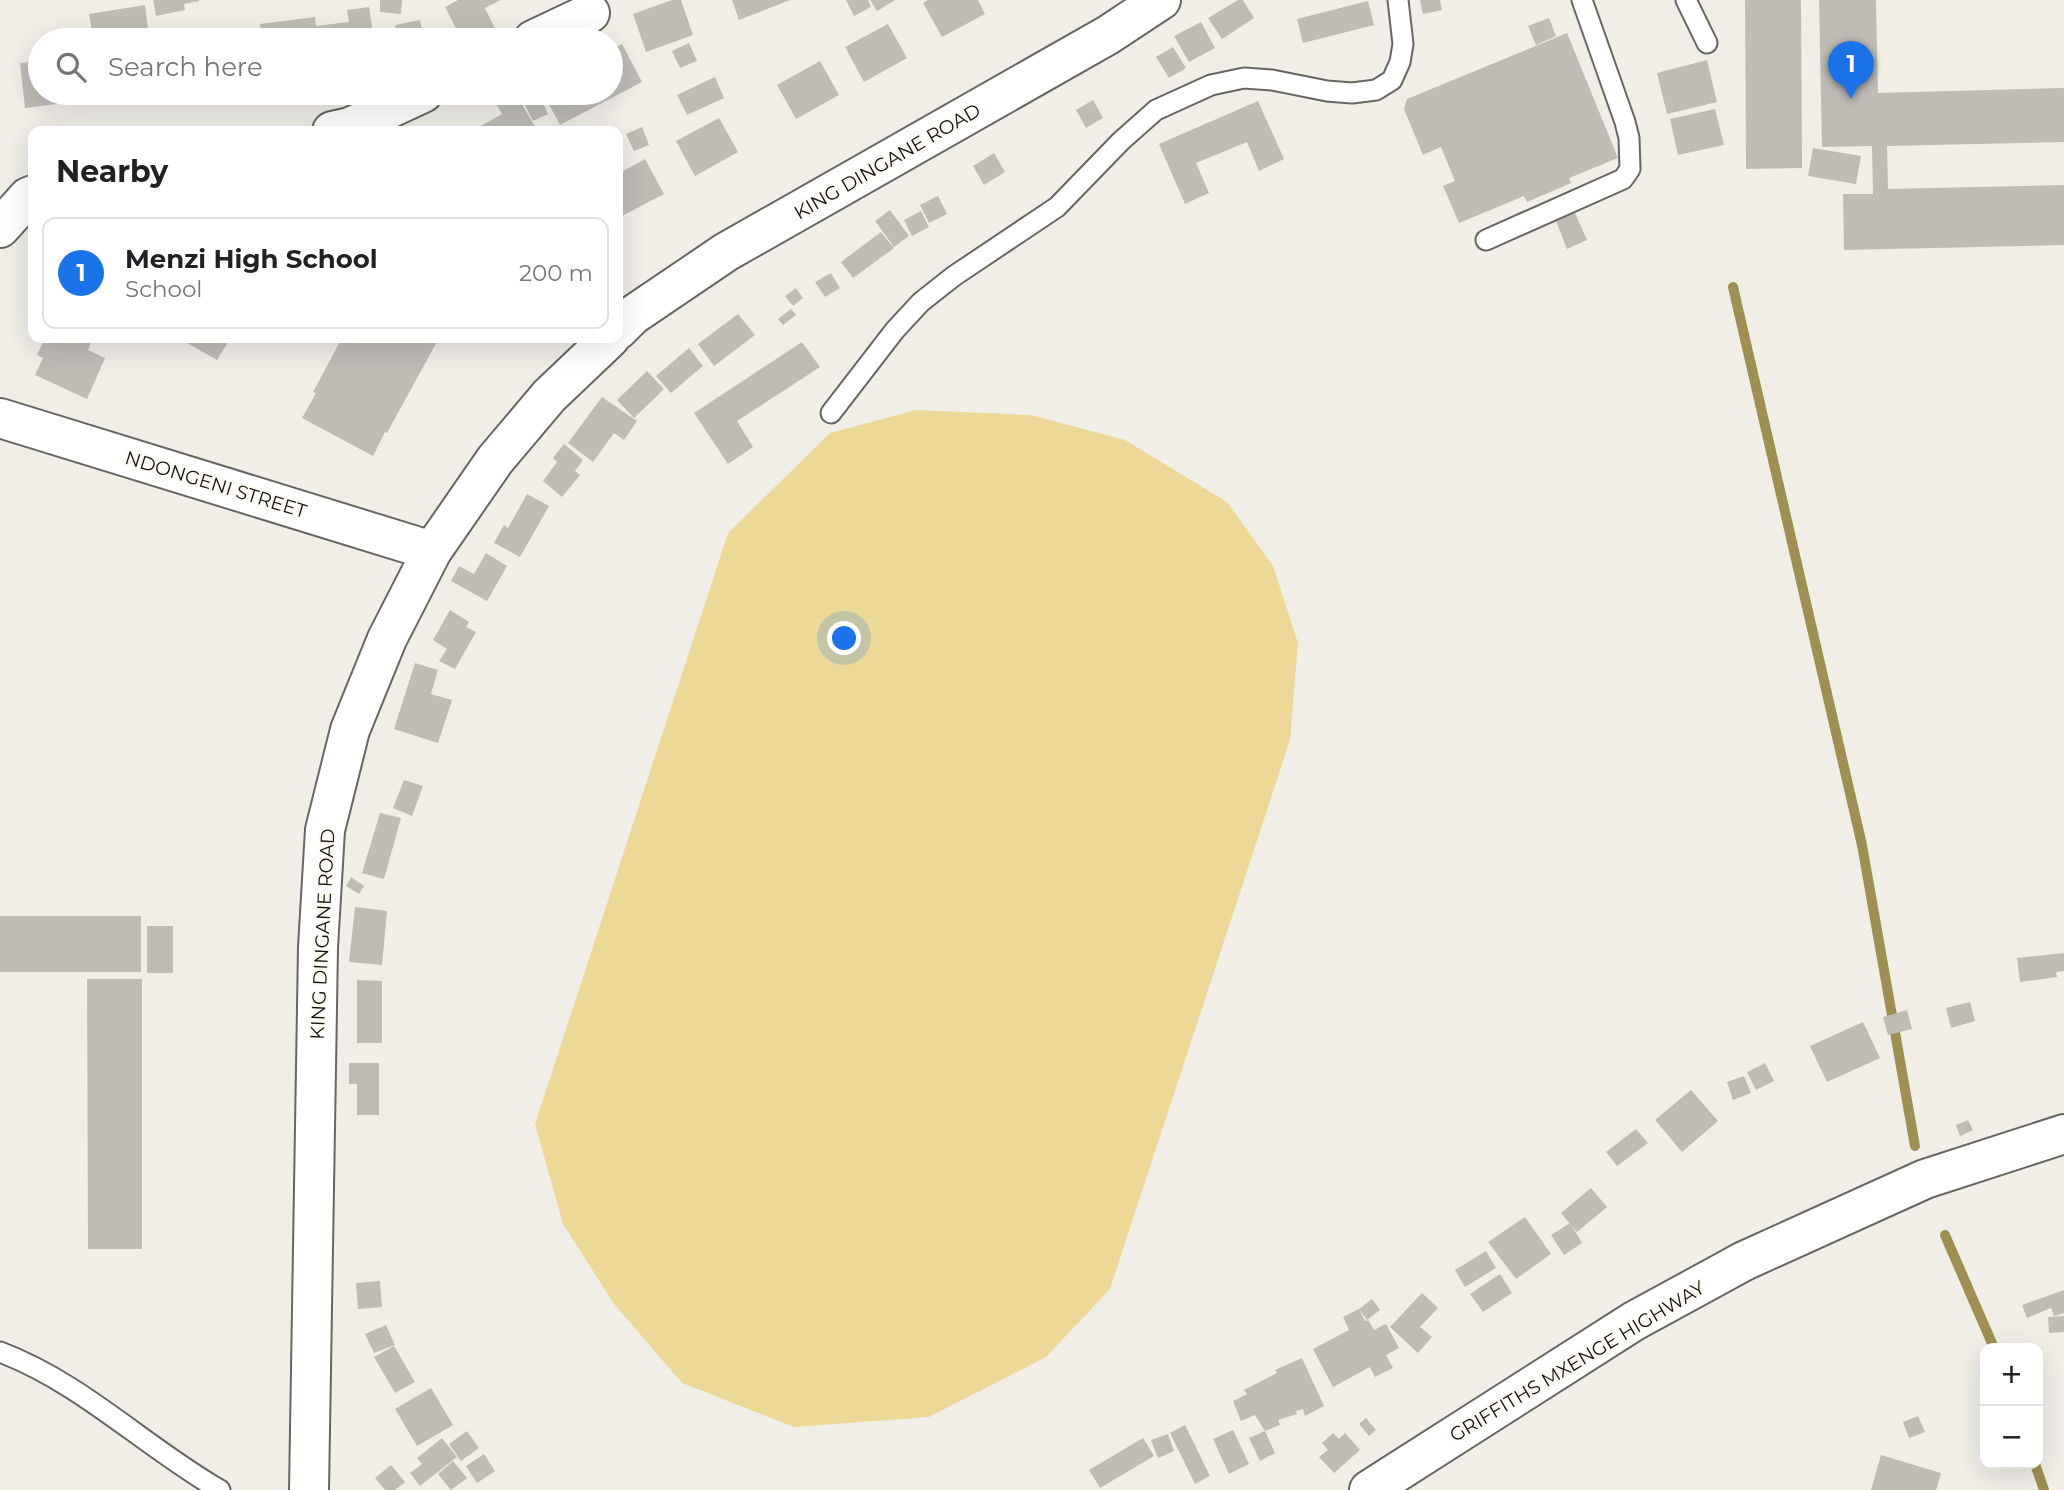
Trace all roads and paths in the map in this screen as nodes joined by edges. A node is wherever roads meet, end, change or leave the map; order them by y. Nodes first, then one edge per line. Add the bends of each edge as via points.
1 (1161, 0) edge
2 (1398, 0) edge
3 (1582, 0) edge
4 (1686, 0) edge
5 (590, 13) dead end
6 (558, 28) edge
7 (1707, 43) dead end
8 (397, 105) edge
9 (352, 126) edge
10 (28, 197) edge
11 (0, 228) edge
12 (1486, 240) dead end
13 (623, 325) edge
14 (605, 343) edge
15 (831, 413) dead end
16 (0, 418) edge
17 (432, 551) junction
18 (2064, 1133) edge
19 (0, 1352) edge
20 (220, 1490) edge
21 (309, 1490) edge
22 (1369, 1490) edge

1 - 13 street, KING DINGANE ROAD via 1108,35 726,252
2 - 15 lane via 1403,44 1392,80 1376,90 1352,93 1244,78 1211,85 1156,110 1056,207 921,302
3 - 12 lane via 1625,122 1630,169 1623,179
4 - 7 lane
5 - 6 street
8 - 9 street
10 - 11 street
14 - 17 street, KING DINGANE ROAD via 549,396 495,460
16 - 17 street, NDONGENI STREET
17 - 21 street, KING DINGANE ROAD via 387,639 350,730 326,830 318,947
18 - 22 street, GRIFFITHS MXENGE HIGHWAY via 1924,1179 1744,1261 1634,1321
19 - 20 lane via 59,1380

